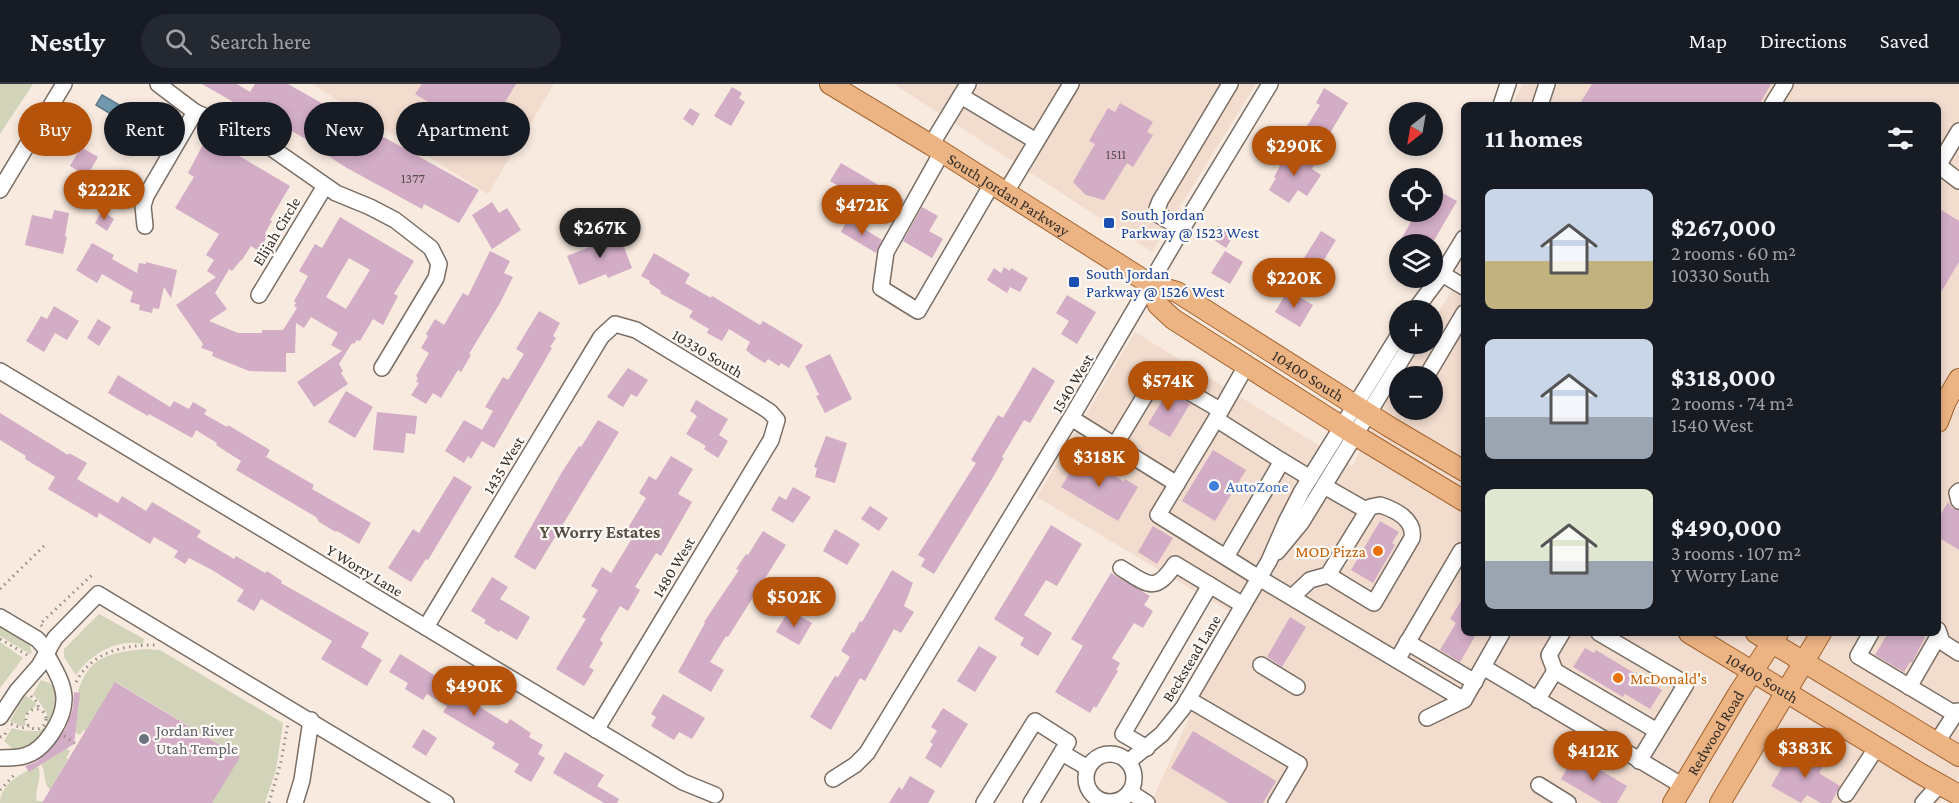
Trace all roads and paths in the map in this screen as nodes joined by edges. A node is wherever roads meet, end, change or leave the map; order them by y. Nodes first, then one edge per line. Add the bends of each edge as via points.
1 (64, 84) edge
2 (158, 84) edge
3 (830, 84) edge
4 (1071, 84) edge
5 (1230, 84) edge
6 (1251, 84) edge
7 (1508, 84) edge
8 (1547, 84) edge
9 (1785, 84) edge
10 (1267, 89) edge
11 (964, 90) edge
12 (1502, 102) edge
13 (1541, 102) edge
14 (1774, 102) edge
15 (195, 112) junction
16 (1958, 136) edge
17 (1036, 141) junction
18 (937, 148) junction
19 (1941, 161) edge
20 (1941, 167) edge
21 (1959, 181) edge
22 (325, 186) junction
23 (999, 188) junction
24 (0, 190) edge
25 (145, 226) dead end
26 (1182, 229) junction
27 (1461, 243) edge
28 (1443, 274) joint
29 (1150, 284) junction
30 (1461, 285) edge
31 (1432, 288) edge
32 (259, 295) dead end
33 (1423, 300) edge
34 (1461, 319) edge
35 (615, 324) joint
36 (1389, 354) edge
37 (1403, 354) edge
38 (1246, 366) junction
39 (1433, 366) edge
40 (382, 368) dead end
41 (0, 371) edge
42 (1959, 379) edge
43 (1948, 406) edge
44 (1361, 409) junction
45 (1218, 414) junction
46 (1071, 418) junction
47 (777, 420) joint
48 (1348, 431) junction
49 (1115, 445) junction
50 (1282, 461) junction
51 (1461, 469) edge
52 (1310, 478) junction
53 (1177, 484) junction
54 (1324, 486) junction
55 (1959, 491) edge
56 (1461, 499) edge
57 (1959, 501) edge
58 (1366, 510) junction
59 (47, 543) dead end
60 (1461, 551) dead end
61 (1226, 557) junction
62 (1269, 561) junction
63 (1122, 568) dead end
64 (1328, 575) junction
65 (1259, 578) junction
66 (1210, 585) junction
67 (0, 589) edge
68 (1292, 597) junction
69 (1243, 605) junction
70 (0, 617) edge
71 (426, 627) junction
72 (1500, 636) edge
73 (1560, 636) edge
74 (1604, 636) edge
75 (1630, 636) edge
76 (1694, 636) edge
77 (1768, 636) edge
78 (1819, 636) edge
79 (1869, 636) edge
80 (1937, 636) edge
81 (1940, 636) edge
82 (150, 640) dead end
83 (1407, 642) junction
84 (1624, 647) junction
85 (47, 652) junction
86 (1959, 652) edge
87 (1397, 660) junction
88 (1804, 662) junction
89 (1261, 665) dead end
90 (1483, 668) junction
91 (1555, 671) junction
92 (1754, 672) junction
93 (72, 676) dead end
94 (1475, 682) junction
95 (1296, 687) dead end
96 (1909, 687) junction
97 (1786, 692) junction
98 (1188, 699) junction
99 (1464, 700) junction
100 (1537, 700) junction
101 (1957, 713) edge
102 (0, 717) edge
103 (1427, 718) dead end
104 (310, 720) junction
105 (288, 722) dead end
106 (29, 726) junction
107 (596, 730) junction
108 (1657, 731) junction
109 (68, 732) dead end
110 (0, 737) edge
111 (1937, 742) junction
112 (61, 743) dead end
113 (1877, 747) junction
114 (1147, 748) junction
115 (1062, 753) junction
116 (1959, 756) edge
117 (0, 758) edge
118 (1639, 761) junction
119 (1128, 762) junction
120 (1088, 768) junction
121 (10, 771) dead end
122 (832, 778) dead end
123 (1940, 784) junction
124 (1539, 785) dead end
125 (0, 790) edge
126 (1130, 792) junction
127 (1846, 794) dead end
128 (715, 795) dead end
129 (1678, 795) edge
130 (1959, 795) edge
131 (1280, 802) edge
132 (269, 803) edge
133 (295, 803) edge
134 (446, 803) edge
135 (984, 803) edge
136 (1031, 803) edge
137 (1109, 803) edge
138 (1147, 803) edge
139 (1568, 803) edge
140 (1720, 803) edge
141 (1923, 803) edge

1 - 24 street
2 - 15 street
3 - 18 main road, South Jordan Parkway
4 - 17 street
5 - 26 street via 1157,209 1159,216
6 - 10 street
7 - 12 street
8 - 13 street
9 - 14 street
10 - 26 street, 1540 West
11 - 17 street
11 - 18 street
15 - 22 street via 260,140
15 - 25 street via 146,196
16 - 19 street
17 - 23 street
18 - 23 main road, South Jordan Parkway
18 - 23 street via 886,252 881,288 918,311
20 - 21 street
22 - 32 street, Elijah Circle
22 - 40 street via 396,220 431,248 439,264 433,283
23 - 29 main road, South Jordan Parkway
26 - 29 street, 1540 West
27 - 28 street
28 - 30 street
29 - 38 main road, 10400 South via 1158,305 1173,319
29 - 44 main road, 10400 South via 1177,292
29 - 46 street, 1540 West
31 - 33 street
34 - 39 street
35 - 47 street, 10330 South via 636,330 761,406
35 - 71 street, 1435 West via 601,337
36 - 44 street, Beckstead Lane
37 - 44 street, Beckstead Lane
38 - 45 street
38 - 48 main road, 10400 South
41 - 71 street, Y Worry Lane
42 - 43 main road
44 - 48 street, Beckstead Lane
44 - 51 main road, 10400 South
45 - 49 street via 1158,374
45 - 50 street
45 - 53 street
46 - 49 street
46 - 122 street, 1540 West via 867,753
47 - 107 street, 1480 West via 771,440
48 - 52 street, Beckstead Lane
48 - 54 street, Beckstead Lane
48 - 56 main road, 10400 South
49 - 53 street
50 - 52 street
50 - 61 street
52 - 62 street, Beckstead Lane
53 - 61 street via 1158,515
54 - 58 street
54 - 62 street, Beckstead Lane via 1301,523
55 - 57 street
58 - 64 street
58 - 64 street via 1375,505 1386,507 1409,520 1413,532 1374,603
59 - 67 path
60 - 83 street
61 - 65 street
62 - 65 street, Beckstead Lane
63 - 66 street via 1153,584 1161,582 1175,564
64 - 68 street via 1310,580
65 - 68 street
65 - 69 street, Beckstead Lane
66 - 69 street
66 - 114 street via 1123,734
68 - 87 street
69 - 98 street, Beckstead Lane
70 - 85 street via 37,639
71 - 107 street, Y Worry Lane
72 - 90 street
73 - 91 street via 1549,655
74 - 84 street
75 - 84 street
76 - 92 main road, 10400 South
77 - 88 main road
77 - 92 main road, Redwood Road
78 - 88 main road
79 - 96 street via 1858,656
80 - 96 street
81 - 86 street via 1942,642
82 - 93 path via 160,645 129,647 99,656 74,687
83 - 87 street
83 - 94 street
84 - 108 street via 1686,684
85 - 102 street
85 - 104 street via 55,638 98,594
85 - 117 street via 62,684 60,716 40,747 25,756
87 - 99 street
88 - 97 main road
88 - 111 main road
89 - 95 street
90 - 94 street
90 - 100 street
91 - 100 street
91 - 108 street
92 - 97 main road, 10400 South
92 - 129 main road, Redwood Road
94 - 99 street
96 - 101 street
97 - 113 main road, 10400 South
97 - 140 main road
98 - 114 street, Beckstead Lane via 1172,723
98 - 131 street via 1299,764
99 - 103 street
100 - 118 street
101 - 111 street
104 - 133 street
104 - 134 street
105 - 132 path
106 - 106 path via 26,721 31,710 44,712 45,725 40,729
106 - 110 path via 11,724
107 - 128 street, Y Worry Lane via 683,782
108 - 118 street
109 - 112 path
111 - 116 main road
113 - 123 main road, 10400 South
113 - 127 street
114 - 119 street, Beckstead Lane
115 - 120 street
115 - 135 street via 1068,742 1035,721
115 - 136 street
118 - 129 street
119 - 120 street via 1121,756 1102,755
119 - 126 street via 1135,779
120 - 137 street via 1088,787 1100,800
121 - 125 path via 20,770
123 - 130 main road, 10400 South
123 - 141 street
124 - 139 street
126 - 137 street
126 - 138 street

